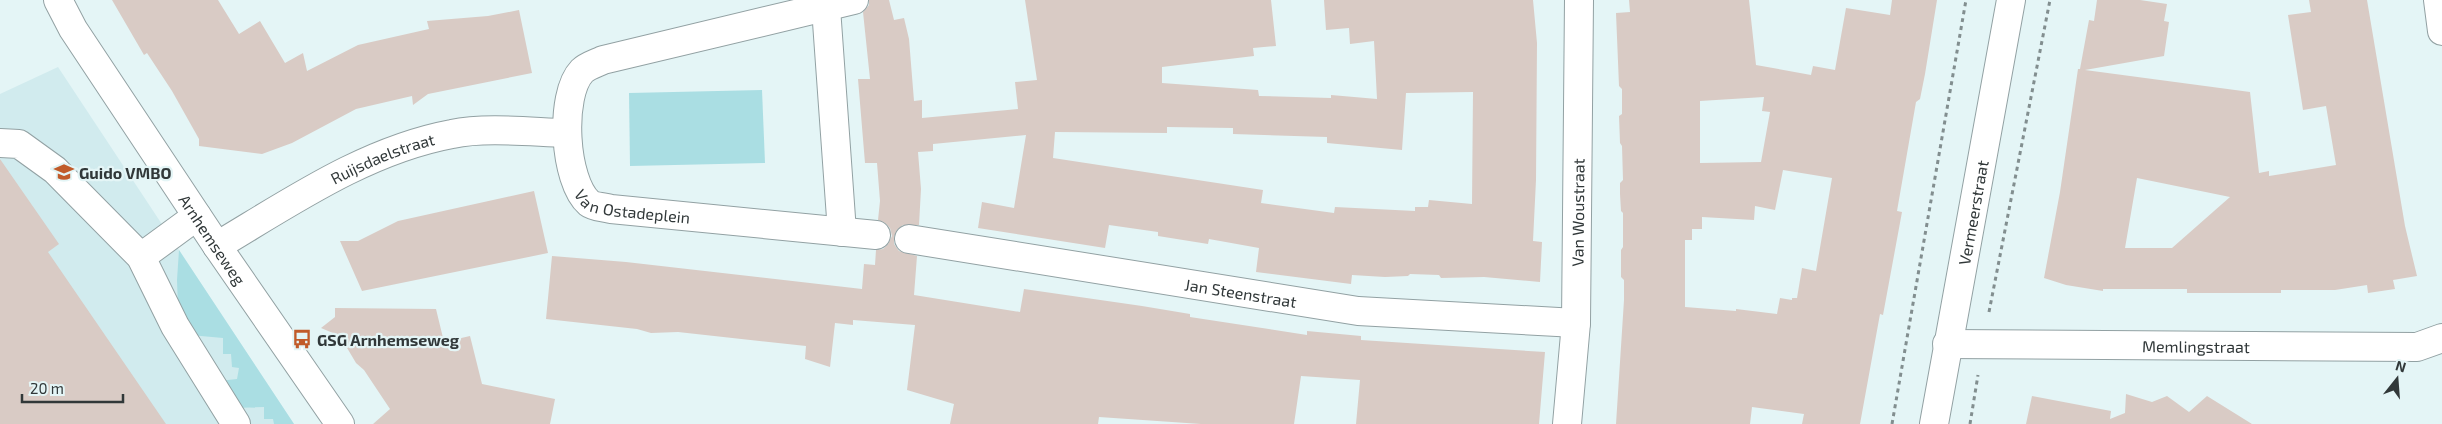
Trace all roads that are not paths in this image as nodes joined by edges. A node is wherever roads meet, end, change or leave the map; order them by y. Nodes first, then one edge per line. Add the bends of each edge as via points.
1 (58, 0) edge
2 (854, 0) edge
3 (1579, 0) edge
4 (2011, 0) edge
5 (2438, 0) edge
6 (826, 8) junction
7 (2442, 31) edge
8 (565, 133) junction
9 (0, 143) edge
10 (197, 216) junction
11 (842, 232) junction
12 (876, 234) dead end
13 (909, 239) dead end
14 (217, 246) junction
15 (141, 257) junction
16 (1576, 323) junction
17 (2442, 338) edge
18 (1947, 344) junction
19 (236, 424) edge
20 (340, 424) edge
21 (1567, 424) edge
22 (1934, 424) edge

1 - 10 street, Arnhemseweg via 73,29
2 - 6 street, Van Ostadeplein
3 - 16 street, Van Woustraat
4 - 18 street, Vermeerstraat
5 - 7 street
6 - 8 street, Van Ostadeplein via 596,64 583,70 573,86
6 - 11 street
8 - 11 street, Van Ostadeplein via 577,190 590,204 611,209
8 - 14 street, Ruijsdaelstraat via 454,133 415,142 321,184
9 - 15 street via 19,144 55,170
10 - 14 street, Arnhemseweg
10 - 15 street
11 - 12 street
13 - 16 street, Jan Steenstraat via 1358,311
14 - 20 street, Arnhemseweg
15 - 19 street via 175,326
16 - 21 street, Van Woustraat
17 - 18 street, Memlingstraat via 2417,347
18 - 22 street, Vermeerstraat

